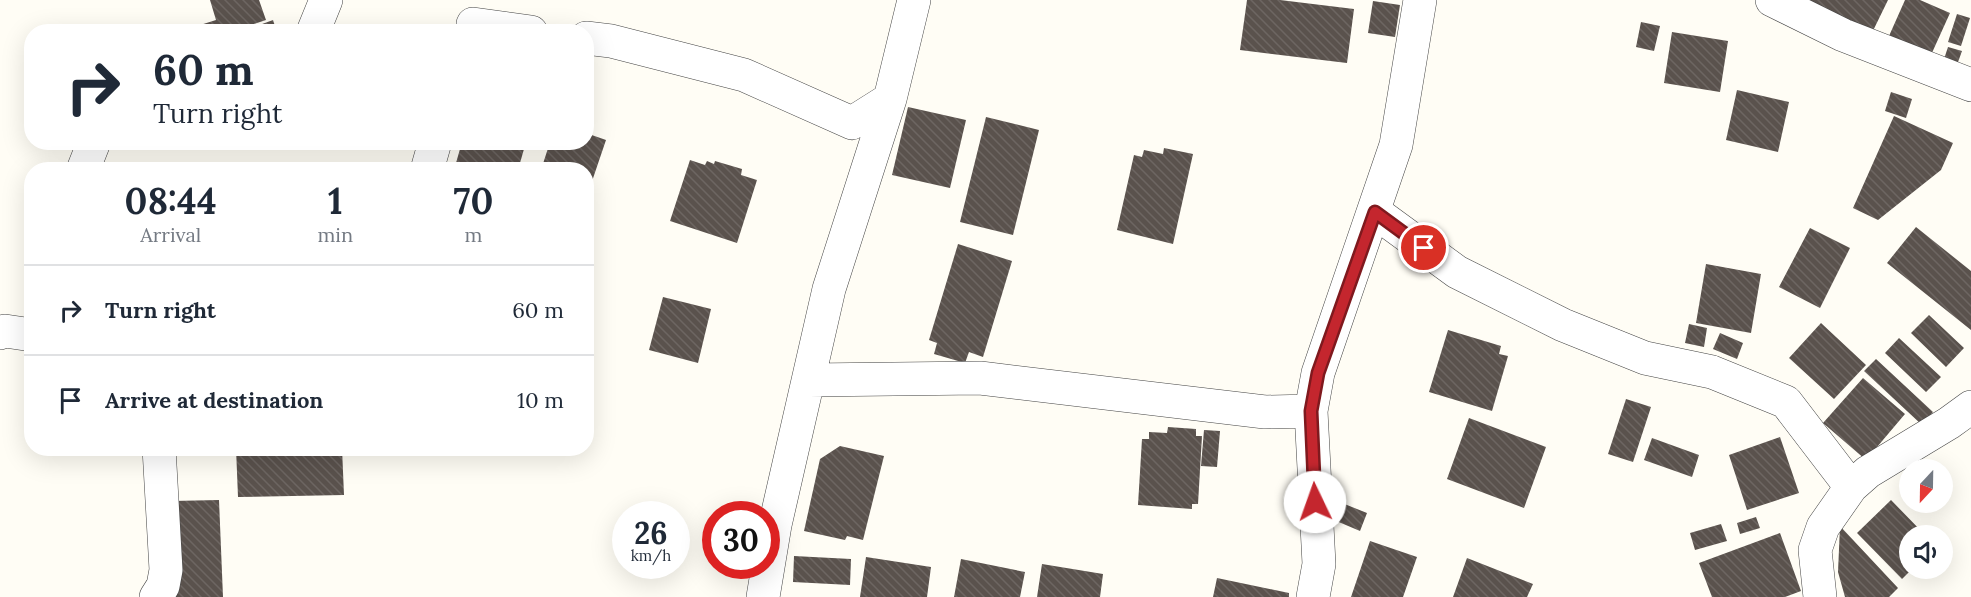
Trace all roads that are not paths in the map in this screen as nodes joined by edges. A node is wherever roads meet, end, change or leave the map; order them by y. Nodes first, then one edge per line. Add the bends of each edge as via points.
1 (326, 0) edge
2 (914, 0) edge
3 (1420, 0) edge
4 (1772, 0) edge
5 (475, 19) edge
6 (316, 24) edge
7 (497, 24) edge
8 (594, 39) edge
9 (1971, 85) edge
10 (890, 99) junction
11 (1375, 212) junction
12 (0, 333) edge
13 (24, 334) edge
14 (809, 380) junction
15 (1971, 407) edge
16 (1311, 411) junction
17 (159, 456) edge
18 (1851, 487) junction
19 (156, 597) edge
20 (763, 597) edge
21 (1313, 597) edge
22 (1820, 597) edge

1 - 6 street
2 - 10 street
3 - 11 street via 1396,145
4 - 9 street via 1843,35
5 - 7 street
8 - 10 street via 744,75 852,123
10 - 14 street via 829,289
11 - 16 street via 1318,373
11 - 18 street via 1457,272 1563,325 1645,358 1712,372 1786,402
12 - 13 street
14 - 16 street via 980,378 1265,412
14 - 20 street via 775,525
15 - 18 street via 1868,472
16 - 21 street via 1319,564
17 - 19 street via 166,570
18 - 22 street via 1823,527 1815,550

